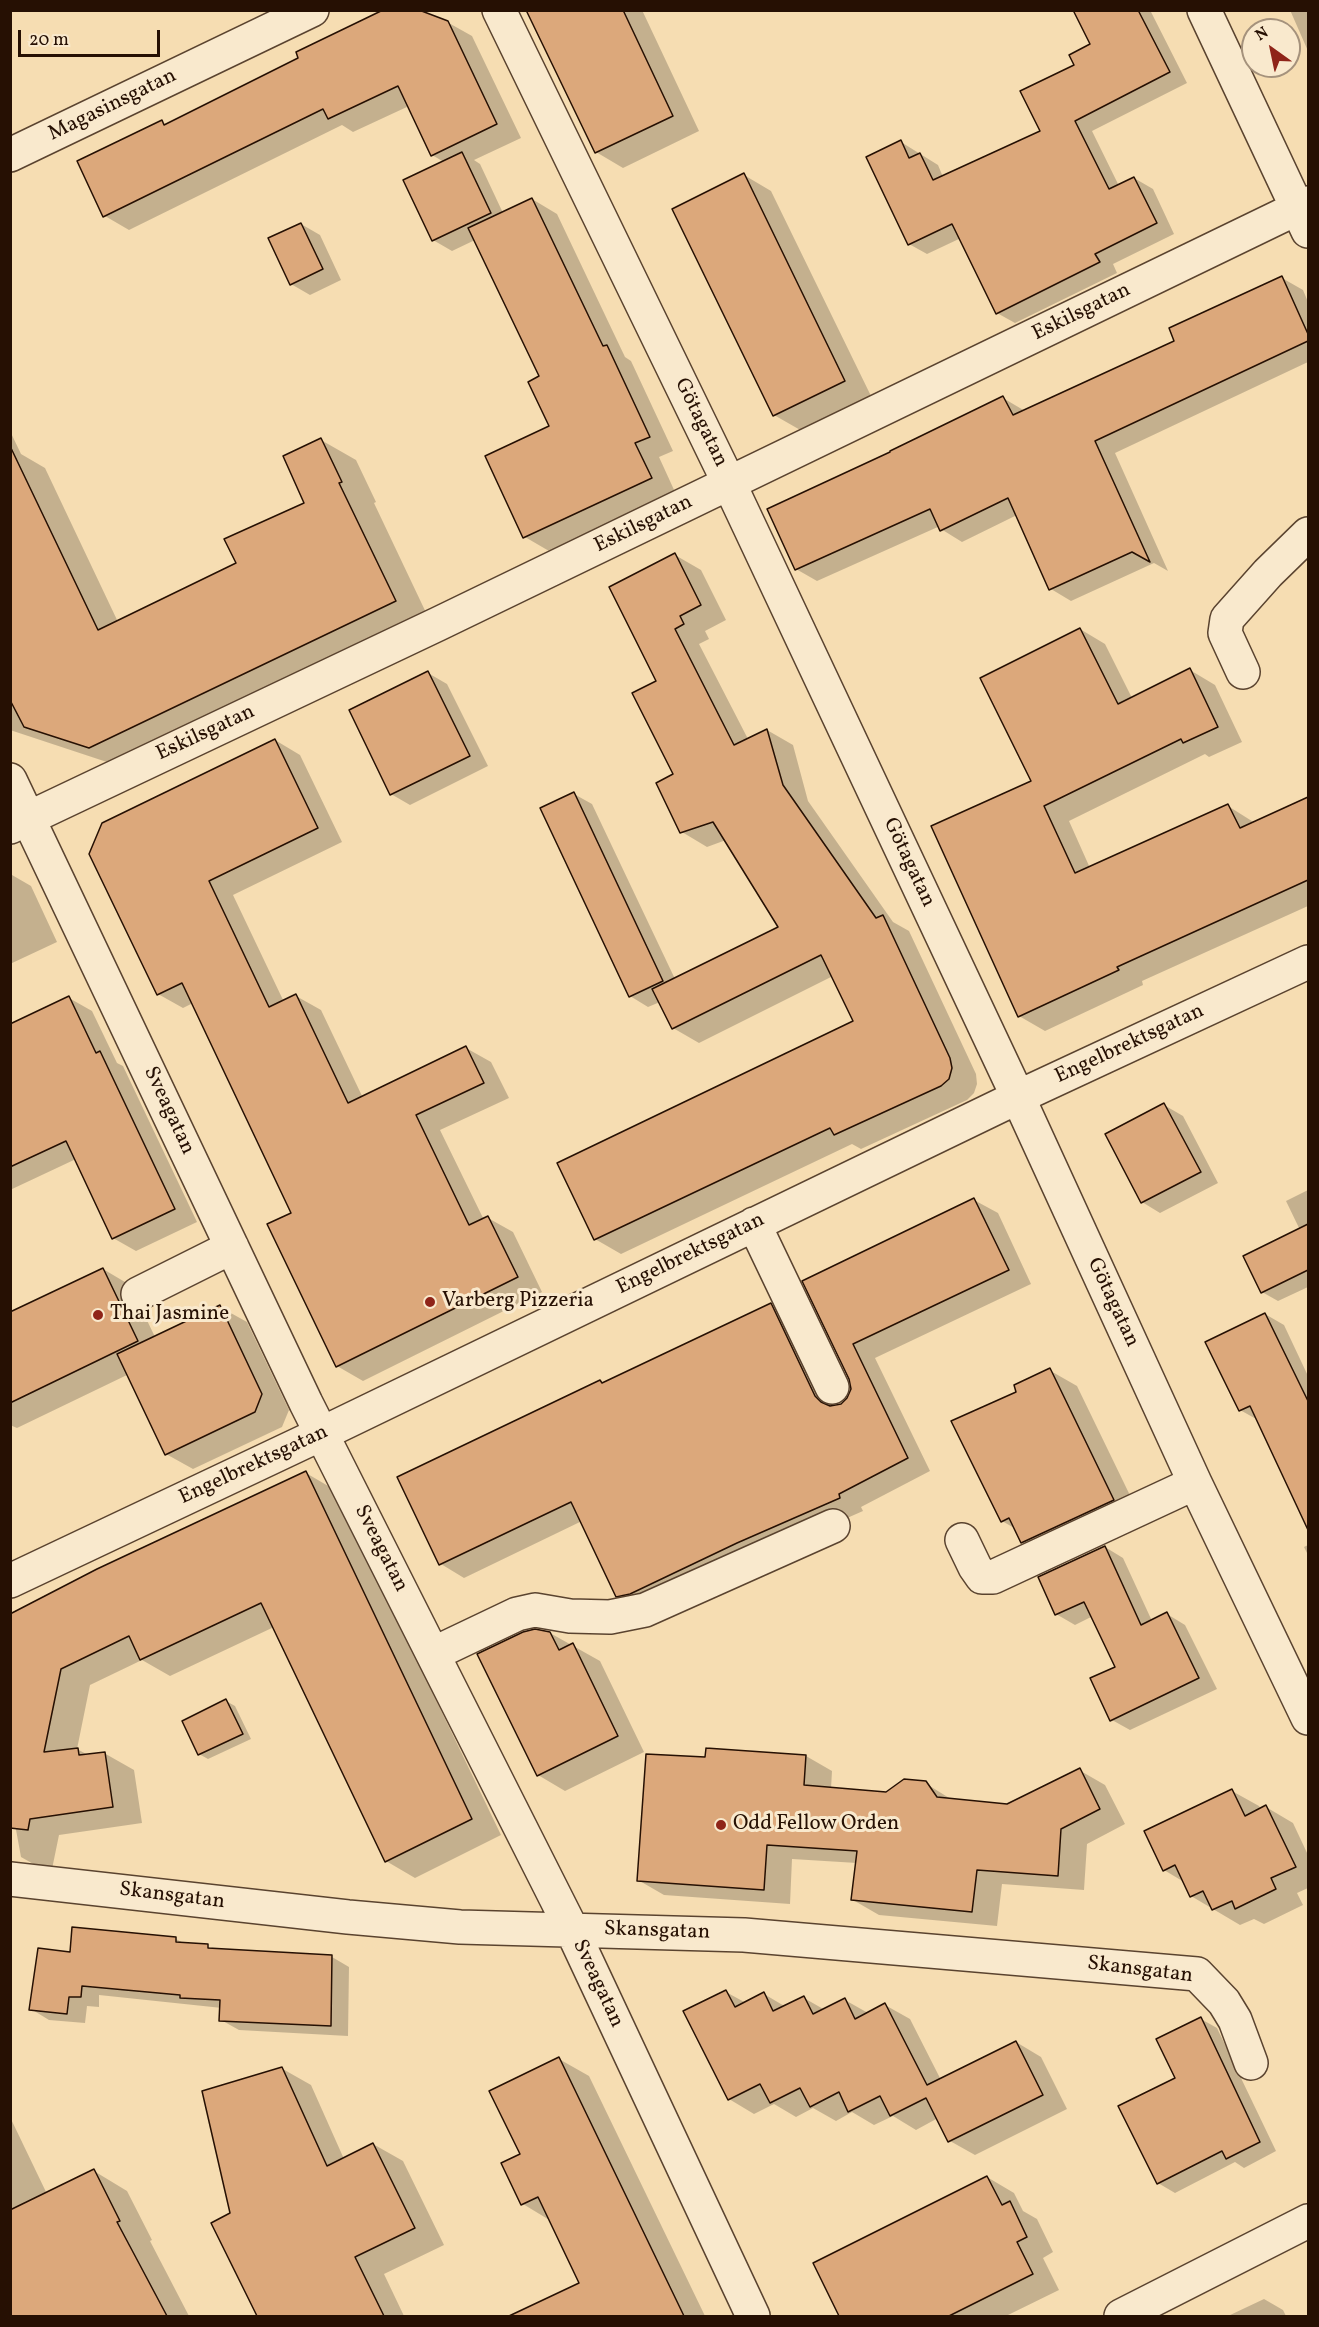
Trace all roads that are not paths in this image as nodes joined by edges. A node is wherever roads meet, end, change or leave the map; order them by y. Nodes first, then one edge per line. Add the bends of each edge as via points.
1 (312, 10) edge
2 (500, 10) edge
3 (1204, 10) edge
4 (10, 154) edge
5 (1305, 214) edge
6 (729, 483) junction
7 (1308, 534) edge
8 (1243, 672) dead end
9 (10, 780) edge
10 (20, 823) edge
11 (1308, 962) edge
12 (1018, 1097) junction
13 (754, 1224) junction
14 (232, 1247) junction
15 (138, 1294) dead end
16 (832, 1387) dead end
17 (323, 1433) junction
18 (1195, 1483) junction
19 (833, 1526) dead end
20 (962, 1540) dead end
21 (10, 1581) edge
22 (433, 1654) junction
23 (1308, 1714) edge
24 (10, 1879) edge
25 (571, 1928) junction
26 (1251, 2063) dead end
27 (1308, 2220) edge
28 (753, 2316) edge
29 (1121, 2316) edge

1 - 4 street, Magasinsgatan
2 - 6 street, Götagatan
3 - 5 street
5 - 6 street, Eskilsgatan
6 - 10 street, Eskilsgatan
6 - 12 street, Götagatan
7 - 8 street via 1227,619 1225,633
9 - 10 street, Sveagatan
10 - 14 street, Sveagatan
11 - 12 street, Engelbrektsgatan
12 - 13 street, Engelbrektsgatan
12 - 18 street, Götagatan
13 - 16 street
13 - 17 street, Engelbrektsgatan
14 - 15 street
14 - 17 street, Sveagatan
17 - 21 street, Engelbrektsgatan
17 - 22 street, Sveagatan
18 - 20 street via 993,1577 982,1577
18 - 23 street, Götagatan
19 - 22 street via 645,1610 610,1617 535,1610 517,1614
22 - 25 street, Sveagatan
24 - 25 street, Skansgatan via 460,1927
25 - 26 street, Skansgatan via 744,1935 1197,1974 1224,2001
25 - 28 street, Sveagatan
27 - 29 street

